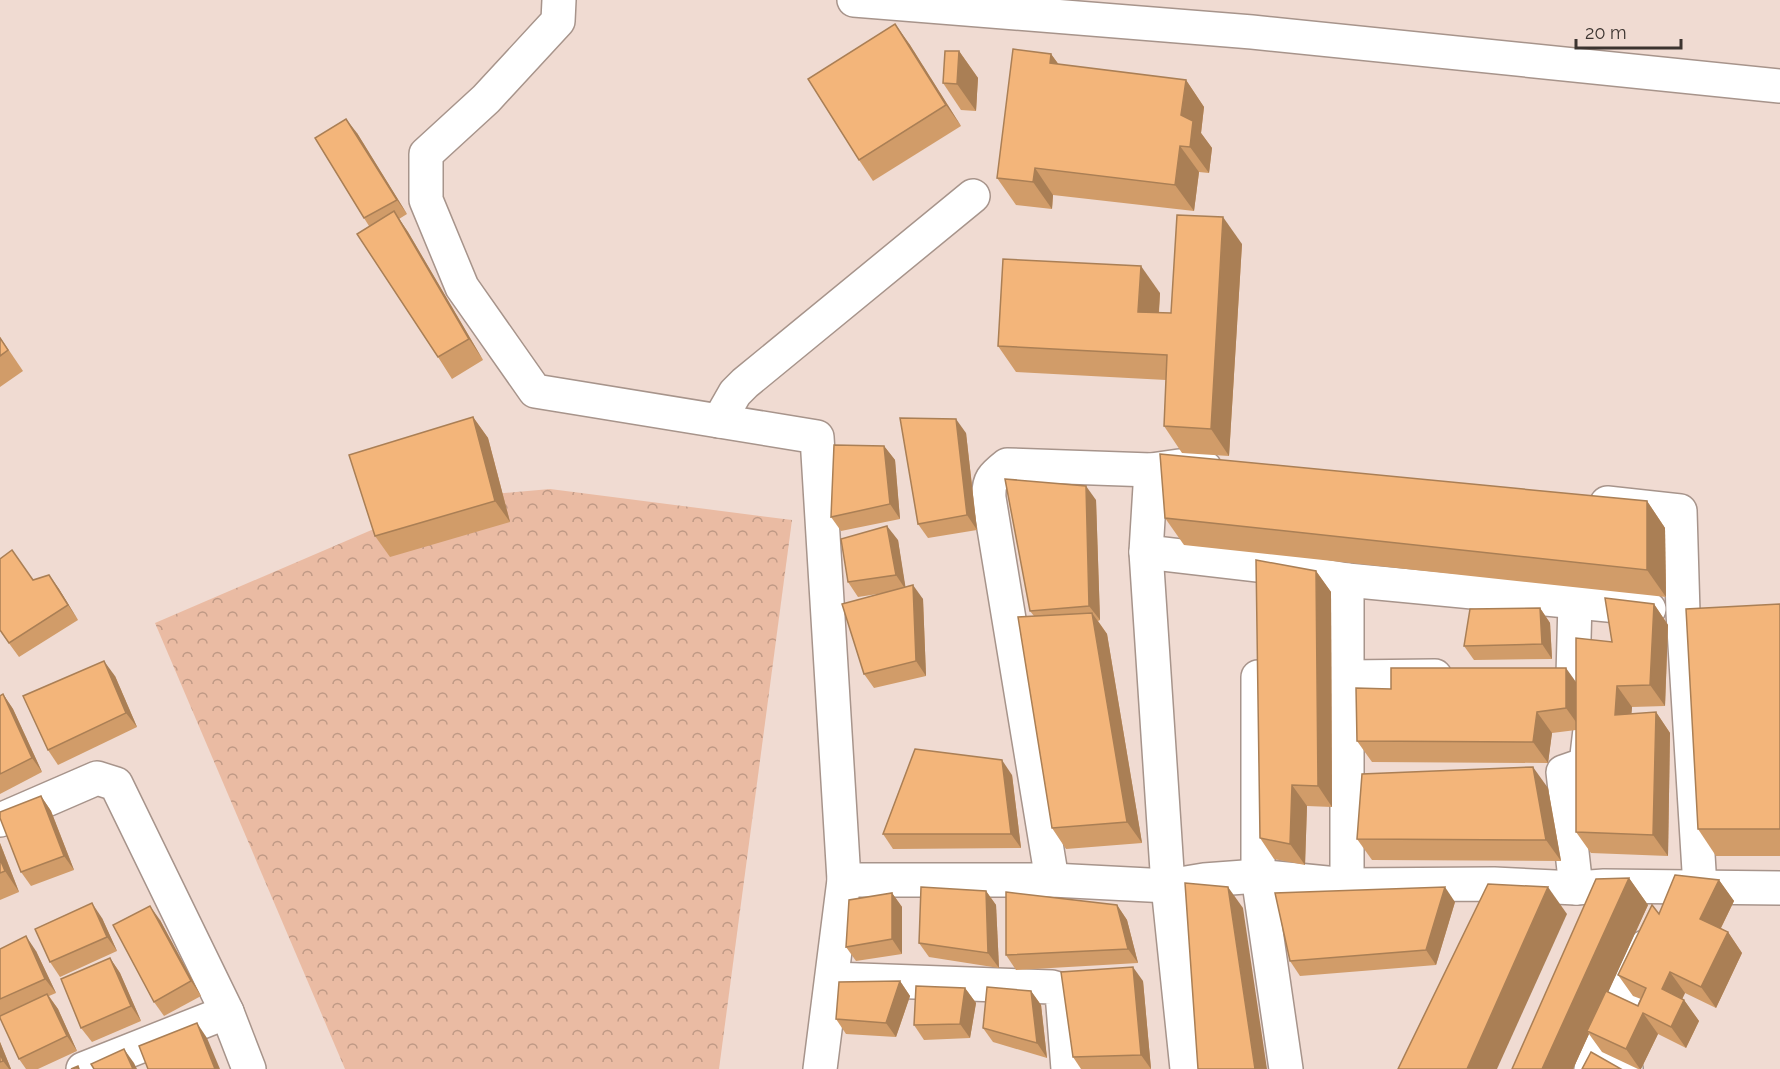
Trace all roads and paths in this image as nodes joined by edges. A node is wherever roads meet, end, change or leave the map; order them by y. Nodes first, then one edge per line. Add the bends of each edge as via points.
1 (559, 0) edge
2 (854, 0) edge
3 (1780, 86) edge
4 (973, 196) dead end
5 (719, 421) junction
6 (1151, 470) junction
7 (1239, 471) edge
8 (1577, 500) edge
9 (1146, 552) junction
10 (1347, 580) junction
11 (1575, 602) junction
12 (1683, 613) junction
13 (1715, 613) edge
14 (1258, 649) edge
15 (1466, 676) edge
16 (1347, 677) junction
17 (1563, 772) junction
18 (1529, 773) edge
19 (1382, 780) edge
20 (1347, 781) junction
21 (0, 820) edge
22 (1258, 876) junction
23 (844, 880) junction
24 (1052, 880) junction
25 (1494, 884) junction
26 (1347, 885) junction
27 (1168, 886) junction
28 (1590, 887) junction
29 (1686, 887) junction
30 (1780, 888) edge
31 (1479, 917) edge
32 (1589, 918) edge
33 (832, 979) junction
34 (227, 1012) junction
35 (1605, 1064) edge
36 (83, 1069) edge
37 (249, 1069) edge
38 (820, 1069) edge
39 (1068, 1069) edge
40 (1187, 1069) edge
41 (1286, 1069) edge

1 - 5 street via 558,21 486,99 426,154 426,200 462,287 535,392
2 - 3 street via 1252,32
4 - 5 street via 745,383
5 - 23 street via 818,437
6 - 7 street via 1179,466
6 - 9 street
6 - 24 street via 1007,465 988,485
8 - 12 street via 1680,511
9 - 10 street via 1258,577
9 - 27 street
10 - 11 street
10 - 16 street
11 - 12 street
11 - 17 street via 1561,676 1591,679 1593,704 1586,764
12 - 13 street
12 - 29 street
14 - 22 street
15 - 16 street
16 - 20 street
17 - 18 street
17 - 28 street
19 - 20 street
20 - 26 street
21 - 34 street via 97,778 116,783
22 - 26 street
22 - 27 street
22 - 41 street
23 - 24 street
23 - 33 street
24 - 27 street
25 - 26 street
25 - 28 street
25 - 31 street
27 - 40 street
28 - 29 street
28 - 32 street
29 - 30 street
29 - 35 street
33 - 38 street
33 - 39 street via 1059,989
34 - 36 street
34 - 37 street

